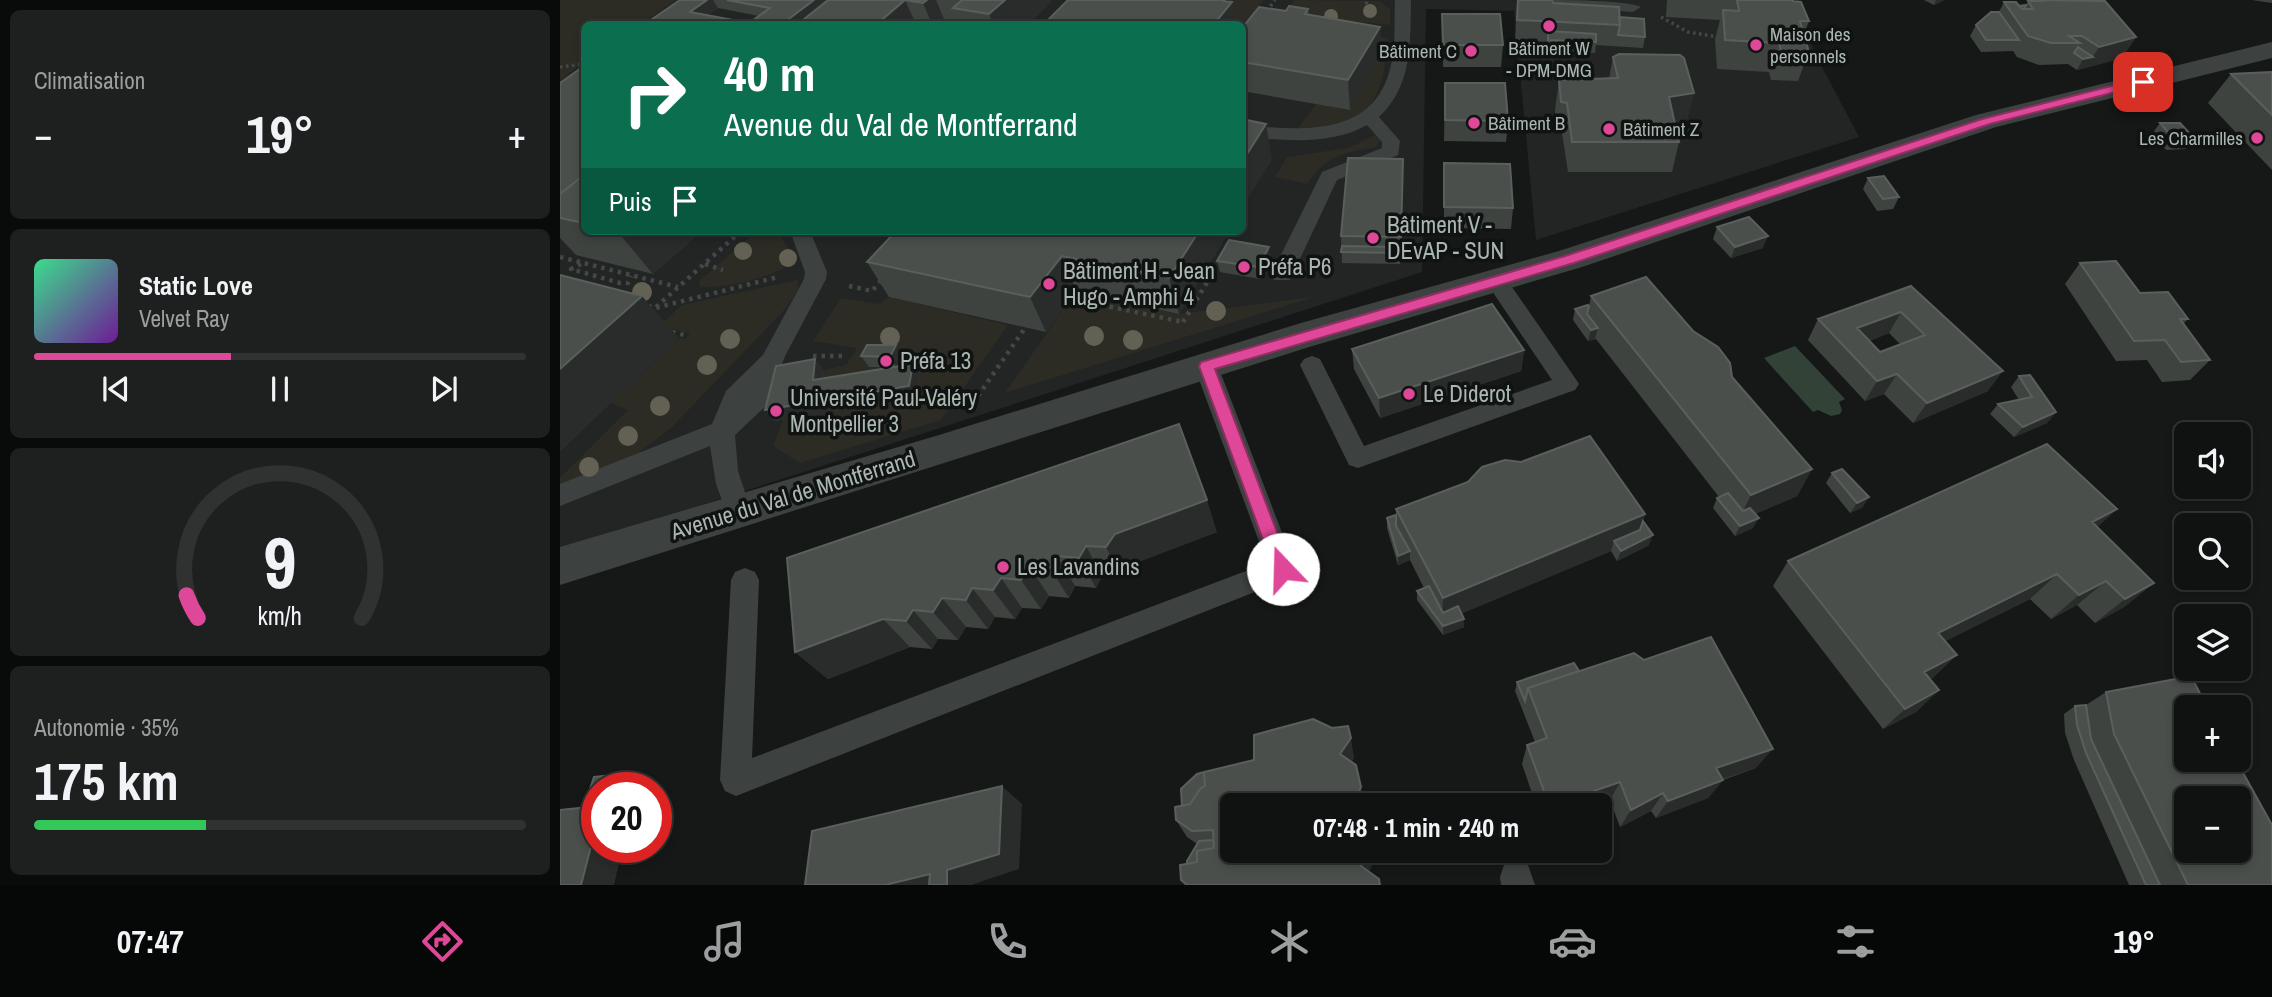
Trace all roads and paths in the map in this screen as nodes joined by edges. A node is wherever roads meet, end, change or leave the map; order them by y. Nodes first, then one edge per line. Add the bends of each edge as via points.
1 (1275, 0) edge
2 (1403, 0) edge
3 (1549, 0) edge
4 (1633, 7) dead end
5 (1653, 13) dead end
6 (1261, 18) edge
7 (1218, 20) edge
8 (1224, 21) edge
9 (1720, 38) edge
10 (2272, 50) edge
11 (581, 64) edge
12 (560, 67) edge
13 (1370, 118) junction
14 (1246, 131) edge
15 (737, 235) edge
16 (802, 235) edge
17 (1223, 253) edge
18 (560, 257) edge
19 (1218, 261) junction
20 (1225, 262) edge
21 (581, 264) edge
22 (704, 264) junction
23 (607, 269) junction
24 (723, 270) dead end
25 (1282, 275) dead end
26 (630, 276) dead end
27 (598, 278) junction
28 (1495, 279) junction
29 (678, 287) junction
30 (1058, 296) edge
31 (642, 305) dead end
32 (655, 308) junction
33 (650, 317) dead end
34 (1026, 328) edge
35 (661, 330) dead end
36 (688, 336) dead end
37 (1312, 365) dead end
38 (1206, 366) junction
39 (975, 400) dead end
40 (724, 430) junction
41 (560, 495) edge
42 (738, 511) junction
43 (560, 566) edge
44 (745, 580) dead end

1 - 6 path
2 - 13 lane via 1400,68
3 - 4 lane
5 - 9 path via 1688,32
7 - 8 path
10 - 28 street, Avenue du Val de Montferrand via 1986,121 1570,259
11 - 12 path
13 - 14 lane via 1330,135
13 - 25 lane via 1391,141 1391,151 1329,176
15 - 22 path
16 - 40 lane via 816,272 811,292 774,356 758,400
17 - 19 path
18 - 23 path
19 - 20 path
19 - 30 path via 1183,322
21 - 27 path via 570,269
22 - 24 path
22 - 29 path
23 - 27 path
23 - 29 path
26 - 27 path via 628,283
28 - 37 lane via 1567,384 1358,458
28 - 38 street, Avenue du Val de Montferrand
29 - 32 path
31 - 32 path
32 - 33 path
34 - 39 path
35 - 36 path
38 - 42 street, Avenue du Val de Montferrand
38 - 44 lane via 1283,569 736,779
40 - 41 lane
40 - 42 lane via 724,472
42 - 43 street, Avenue du Val de Montferrand

